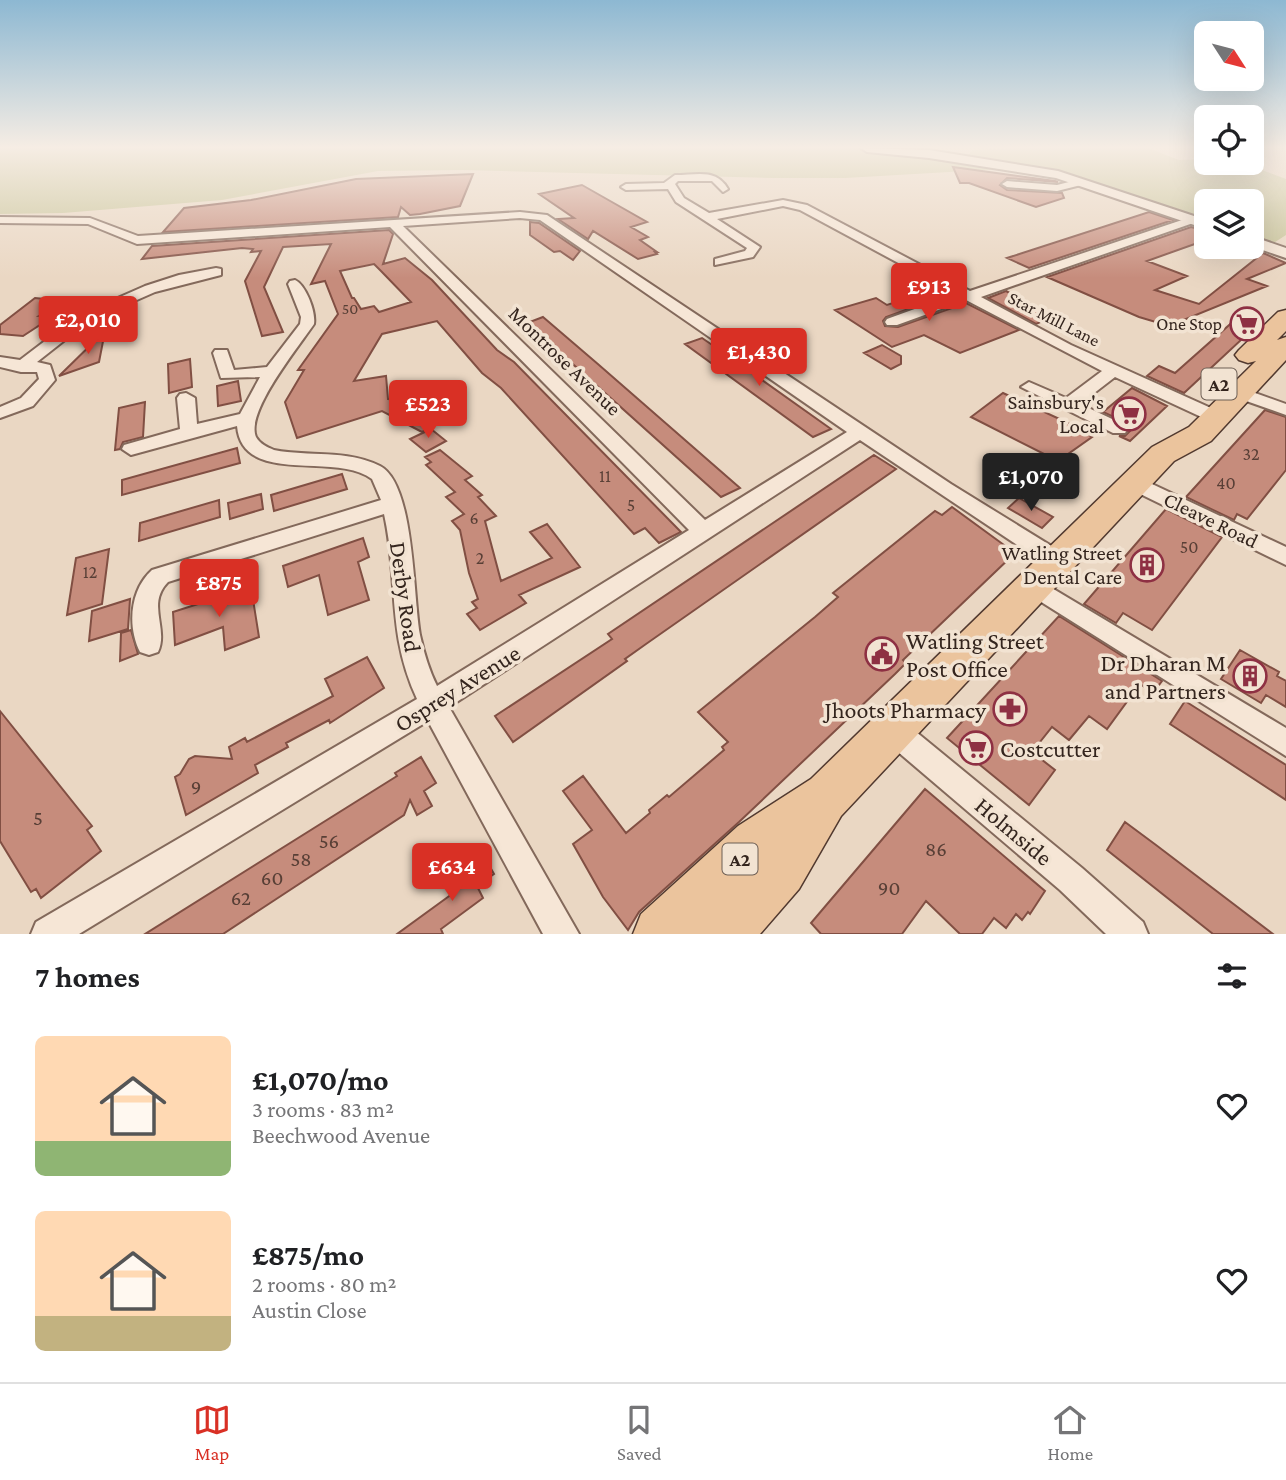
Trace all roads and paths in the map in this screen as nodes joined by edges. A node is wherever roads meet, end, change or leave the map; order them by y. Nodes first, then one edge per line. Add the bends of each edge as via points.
1 (673, 192) edge
2 (1109, 192) edge
3 (700, 198) dead end
4 (680, 200) junction
5 (707, 217) junction
6 (0, 220) edge
7 (25, 220) junction
8 (1192, 220) joint
9 (394, 224) junction
10 (0, 232) edge
11 (1264, 245) edge
12 (1286, 253) edge
13 (720, 262) dead end
14 (216, 272) dead end
15 (295, 284) dead end
16 (968, 296) junction
17 (1286, 317) edge
18 (892, 321) dead end
19 (1286, 345) edge
20 (221, 353) dead end
21 (0, 362) edge
22 (20, 367) junction
23 (1113, 370) junction
24 (275, 371) junction
25 (1029, 387) dead end
26 (1241, 393) junction
27 (186, 398) dead end
28 (1068, 405) junction
29 (1286, 410) edge
30 (0, 413) edge
31 (1206, 413) junction
32 (245, 418) junction
33 (1119, 429) dead end
34 (189, 432) junction
35 (860, 432) junction
36 (131, 449) dead end
37 (1135, 482) junction
38 (393, 504) junction
39 (704, 532) junction
40 (1286, 557) edge
41 (1047, 574) junction
42 (149, 645) dead end
43 (433, 703) junction
44 (894, 731) junction
45 (1286, 743) edge
46 (828, 796) junction
47 (48, 934) edge
48 (562, 934) edge
49 (661, 934) edge
50 (723, 934) edge
51 (1131, 934) edge

1 - 4 street
2 - 8 street
3 - 4 street
4 - 5 street
5 - 13 street via 754,247 749,254
5 - 16 street, Star Mill Lane via 783,203 803,207
6 - 7 street
7 - 9 street via 90,221 137,240
7 - 10 street
8 - 16 street
9 - 35 street via 548,218
9 - 39 street, Montrose Avenue
11 - 12 street
14 - 22 street via 150,289 84,318
15 - 24 street via 307,324
16 - 18 street
16 - 23 street, Star Mill Lane
17 - 31 main road, A2
19 - 26 main road, A2
20 - 24 street via 227,375
21 - 22 street
22 - 30 street via 44,368 47,380 27,402
23 - 28 street
23 - 31 street, Star Mill Lane
24 - 32 street
25 - 28 street
26 - 29 street
26 - 31 main road, A2
27 - 34 street
28 - 33 street
31 - 37 main road, A2 via 1199,434 1163,454
32 - 34 street
32 - 38 street, Derby Road via 246,436 258,453 277,459 362,465 380,475
34 - 36 street
35 - 39 street, Osprey Avenue
35 - 41 street via 944,489
37 - 40 street, Cleave Road
37 - 41 main road, A2
38 - 42 street via 160,576 152,582 144,602
38 - 43 street, Derby Road via 411,652
39 - 43 street, Osprey Avenue
41 - 44 main road, A2
41 - 45 street
43 - 47 street, Osprey Avenue
43 - 48 street, Derby Road
44 - 46 main road, A2
44 - 51 street, Holmside
46 - 49 main road, A2 via 755,844
46 - 50 main road, A2 via 780,871

